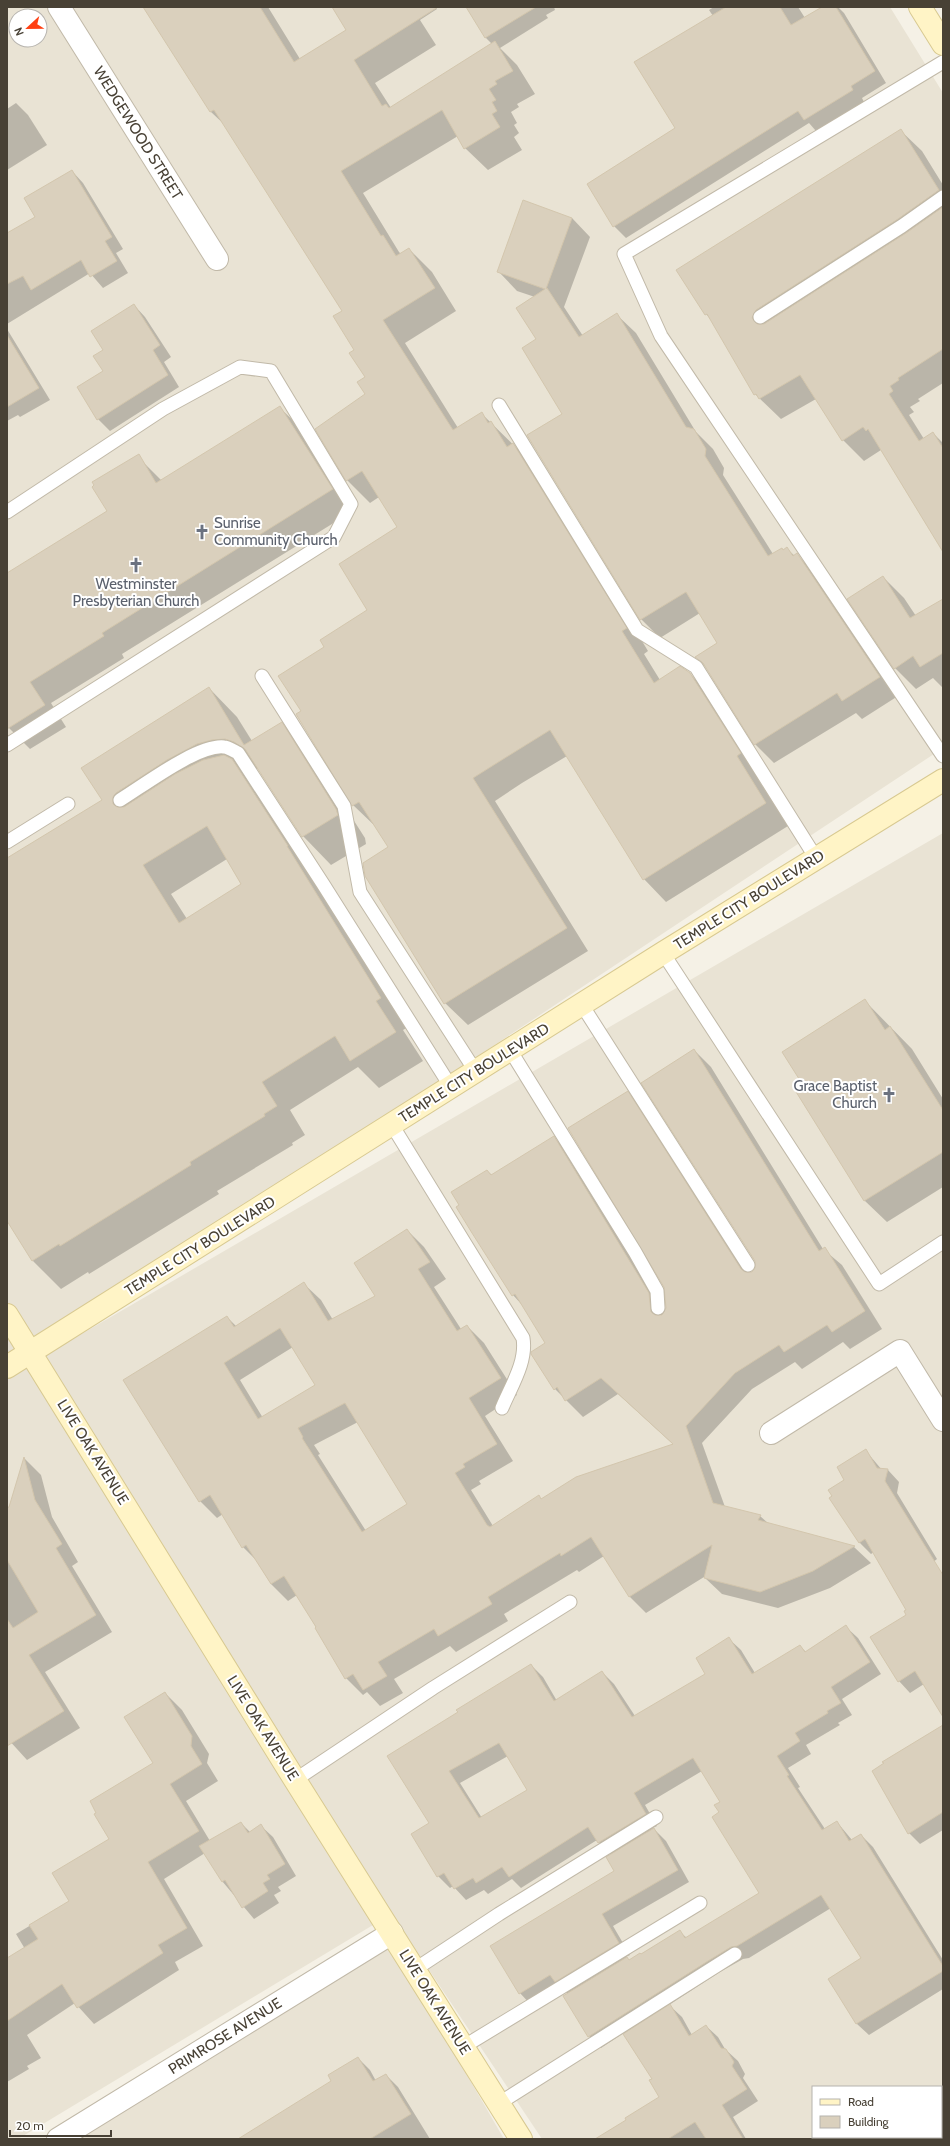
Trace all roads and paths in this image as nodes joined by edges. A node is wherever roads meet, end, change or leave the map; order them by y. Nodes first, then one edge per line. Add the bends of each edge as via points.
1 (59, 7) edge
2 (920, 7) edge
3 (943, 44) edge
4 (943, 62) edge
5 (943, 196) edge
6 (217, 259) dead end
7 (760, 317) dead end
8 (499, 405) dead end
9 (7, 512) edge
10 (262, 676) dead end
11 (7, 745) edge
12 (943, 756) edge
13 (943, 780) edge
14 (120, 800) dead end
15 (68, 804) dead end
16 (7, 842) edge
17 (816, 858) junction
18 (663, 954) junction
19 (582, 1005) junction
20 (510, 1050) junction
21 (476, 1072) junction
22 (451, 1087) junction
23 (392, 1125) junction
24 (943, 1242) edge
25 (748, 1265) dead end
26 (658, 1308) dead end
27 (7, 1315) edge
28 (31, 1352) junction
29 (7, 1367) edge
30 (502, 1408) dead end
31 (943, 1420) edge
32 (771, 1433) dead end
33 (570, 1602) dead end
34 (295, 1780) junction
35 (656, 1817) dead end
36 (700, 1903) dead end
37 (392, 1933) junction
38 (735, 1954) dead end
39 (414, 1970) junction
40 (463, 2047) junction
41 (498, 2104) junction
42 (58, 2139) edge
43 (521, 2139) edge

1 - 6 street, WEDGEWOOD STREET
2 - 3 main road
4 - 12 lane via 624,254 660,336
5 - 7 lane via 902,226
8 - 17 lane via 637,630 696,667
9 - 11 lane via 163,409 240,367 271,371 351,504 334,537
10 - 21 lane via 344,806 360,892
13 - 17 main road, TEMPLE CITY BOULEVARD
14 - 22 lane via 184,760 210,748 224,747 238,753
15 - 16 lane
17 - 18 main road, TEMPLE CITY BOULEVARD
18 - 19 main road, TEMPLE CITY BOULEVARD
18 - 24 lane via 879,1284
19 - 20 main road, TEMPLE CITY BOULEVARD
19 - 25 lane
20 - 21 main road, TEMPLE CITY BOULEVARD
20 - 26 lane via 635,1252 657,1291
21 - 22 main road, TEMPLE CITY BOULEVARD
22 - 23 main road, TEMPLE CITY BOULEVARD
23 - 28 main road, TEMPLE CITY BOULEVARD
23 - 30 lane via 523,1338 523,1358
27 - 28 main road, LIVE OAK AVENUE
28 - 29 main road, TEMPLE CITY BOULEVARD
28 - 34 main road, LIVE OAK AVENUE
31 - 32 street via 900,1351
33 - 34 lane
34 - 37 main road, LIVE OAK AVENUE
35 - 39 lane
36 - 40 lane
37 - 39 main road, LIVE OAK AVENUE
37 - 42 street, PRIMROSE AVENUE
38 - 41 lane
39 - 40 main road, LIVE OAK AVENUE
40 - 41 main road, LIVE OAK AVENUE
41 - 43 main road, LIVE OAK AVENUE

